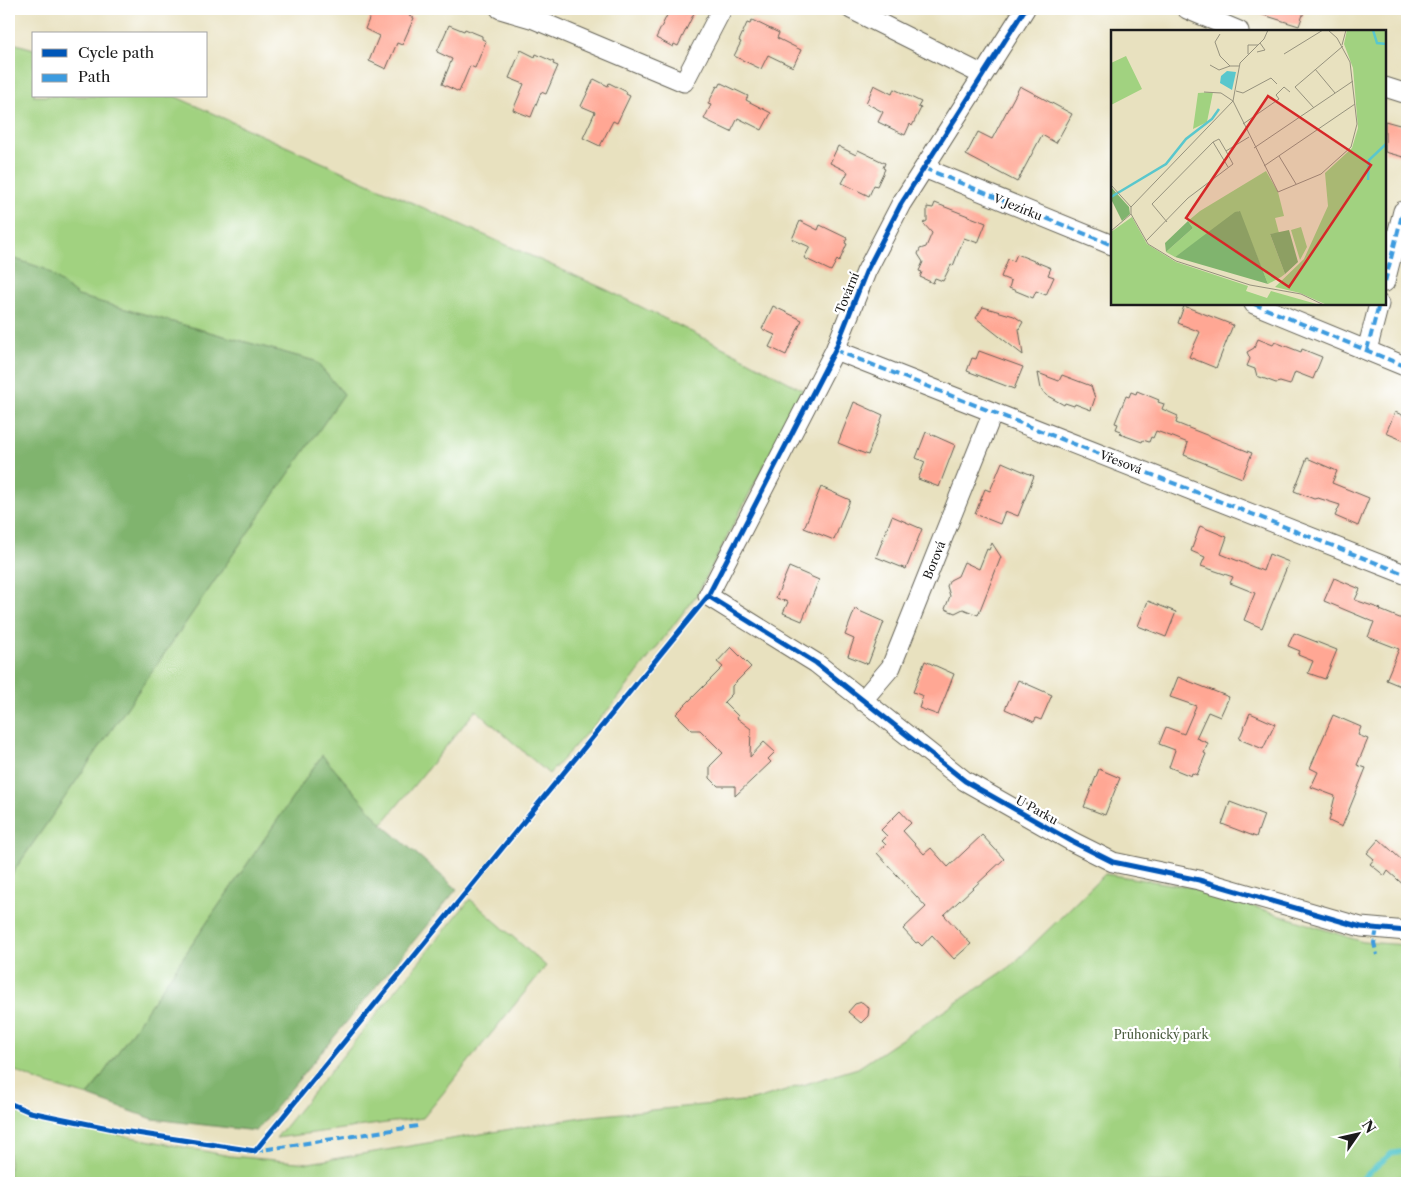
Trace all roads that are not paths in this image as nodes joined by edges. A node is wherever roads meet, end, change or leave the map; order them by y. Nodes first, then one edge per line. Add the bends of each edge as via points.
1 (500, 9) edge
2 (722, 9) edge
3 (851, 9) edge
4 (1025, 9) edge
5 (1187, 9) edge
6 (1237, 30) edge
7 (984, 75) junction
8 (1386, 87) edge
9 (1407, 94) edge
10 (924, 168) junction
11 (1403, 212) dead end
12 (1111, 246) edge
13 (1386, 278) edge
14 (1256, 305) edge
15 (1379, 305) edge
16 (835, 350) junction
17 (1367, 350) junction
18 (1407, 367) edge
19 (993, 412) junction
20 (1407, 575) edge
21 (708, 596) joint
22 (862, 701) junction
23 (1407, 931) edge

1 - 2 street via 534,19 684,82
3 - 7 street
4 - 7 street, Tovární
5 - 6 street
7 - 10 street, Tovární
8 - 9 street
10 - 12 street, V Jezírku
10 - 16 street, Tovární via 901,204 866,272
11 - 13 street
14 - 17 street
15 - 17 street
16 - 19 street, Vřesová
16 - 21 street, Tovární
17 - 18 street
19 - 20 street, Vřesová
19 - 22 street, Borová via 890,668
21 - 22 street, U Parku via 816,663
22 - 23 street, U Parku via 965,782 1113,862 1199,880 1361,927

